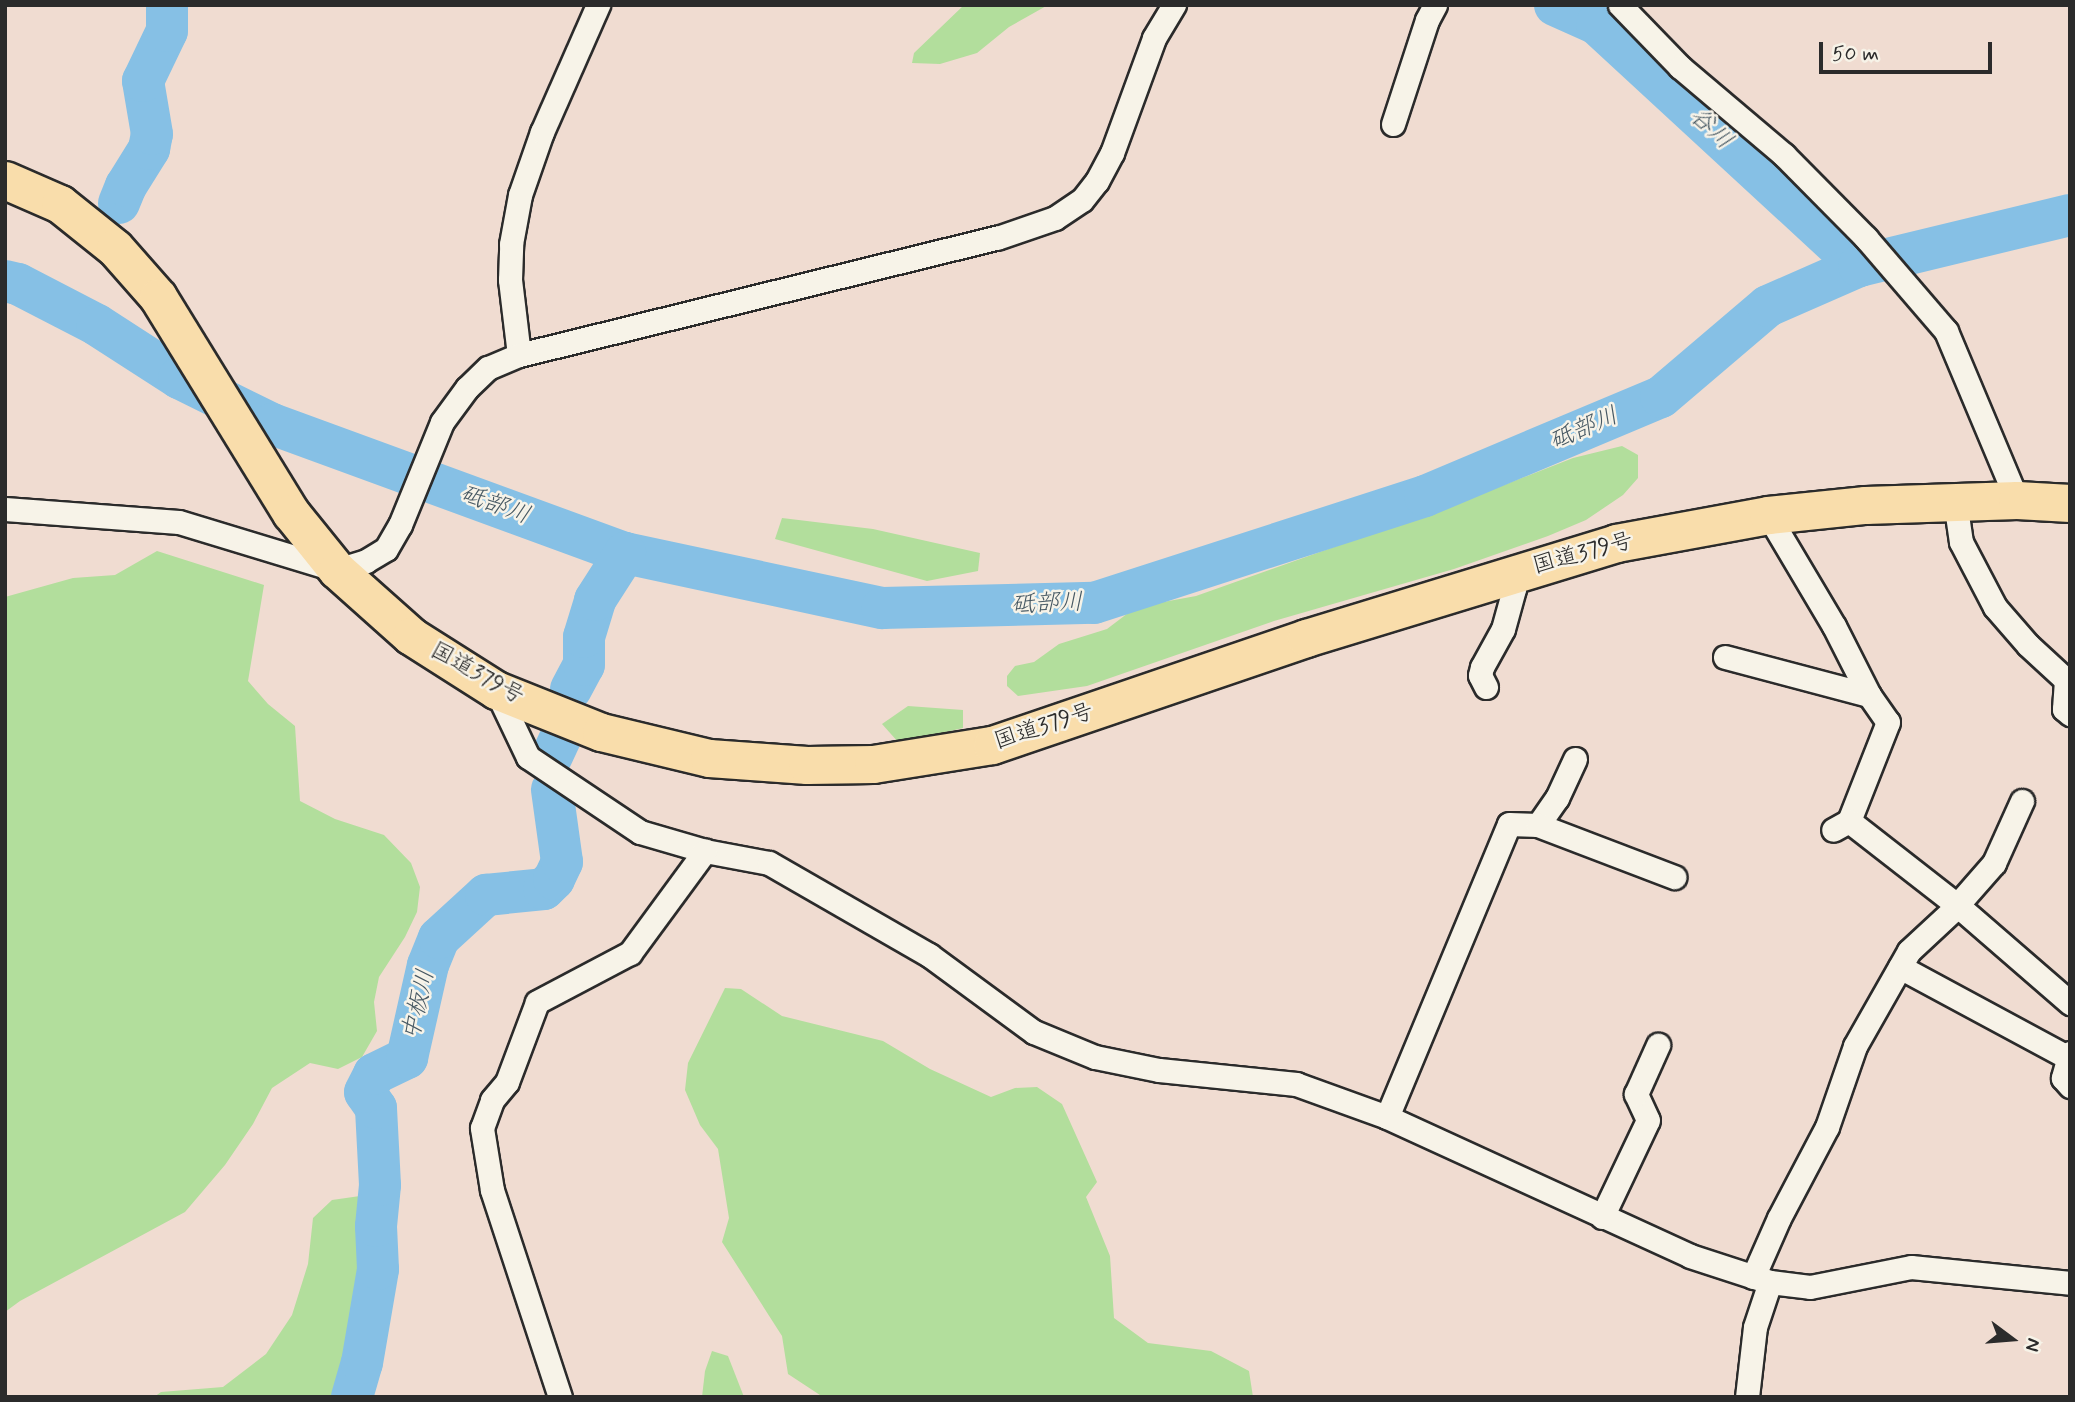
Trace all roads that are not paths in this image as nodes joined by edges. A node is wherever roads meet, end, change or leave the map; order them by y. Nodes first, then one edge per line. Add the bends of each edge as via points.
1 (598, 5) edge
2 (1174, 5) edge
3 (1435, 5) edge
4 (1620, 5) edge
5 (1393, 124) dead end
6 (5, 180) edge
7 (519, 355) junction
8 (2017, 500) junction
9 (1955, 501) junction
10 (2070, 503) edge
11 (5, 509) edge
12 (1768, 515) junction
13 (337, 570) junction
14 (1512, 573) junction
15 (1725, 657) dead end
16 (1486, 687) dead end
17 (496, 690) junction
18 (1869, 695) junction
19 (2070, 714) edge
20 (1575, 759) dead end
21 (2022, 801) dead end
22 (1538, 825) junction
23 (705, 851) junction
24 (1674, 877) dead end
25 (1957, 905) junction
26 (1900, 967) junction
27 (2070, 1003) edge
28 (1658, 1045) dead end
29 (2068, 1055) edge
30 (2070, 1086) edge
31 (1387, 1117) junction
32 (1602, 1217) junction
33 (1762, 1280) junction
34 (2070, 1283) edge
35 (561, 1397) edge
36 (1747, 1397) edge

1 - 7 street via 542,131 520,195 510,279
2 - 7 street via 1154,38 1116,144 1097,181 1082,200 1055,218 998,238
3 - 5 street
4 - 8 street via 1680,67 1784,155 1869,242 1946,331
6 - 13 highway, 国道379号 via 60,204 115,248 158,297 291,513
7 - 13 street via 488,368 442,422 386,549
8 - 9 highway, 国道379号
8 - 10 highway, 国道379号
9 - 12 highway, 国道379号
9 - 19 street via 1961,542 1995,607 2067,680 2064,709
11 - 13 street via 179,522
12 - 14 highway, 国道379号 via 1616,543
12 - 18 street
13 - 17 highway, 国道379号 via 411,636
14 - 16 street via 1514,589 1503,629 1480,675
14 - 17 highway, 国道379号 via 992,745 873,764 709,758 601,732
15 - 18 street
17 - 23 street via 528,757 640,832
18 - 25 street via 1888,722 1841,826
20 - 22 street
21 - 25 street via 1994,863
22 - 24 street
22 - 31 street via 1509,824
23 - 31 street via 769,863 929,955 1034,1032 1095,1057 1159,1070 1296,1084
23 - 35 street via 630,953 537,1002 507,1082 492,1101 482,1128 495,1201
25 - 26 street via 1909,951
25 - 27 street
26 - 29 street
26 - 33 street via 1855,1046 1827,1127 1779,1218
28 - 32 street via 1636,1094 1648,1120
29 - 30 street via 2063,1078
31 - 32 street
32 - 33 street via 1690,1256
33 - 34 street via 1810,1287 1911,1267
33 - 36 street

